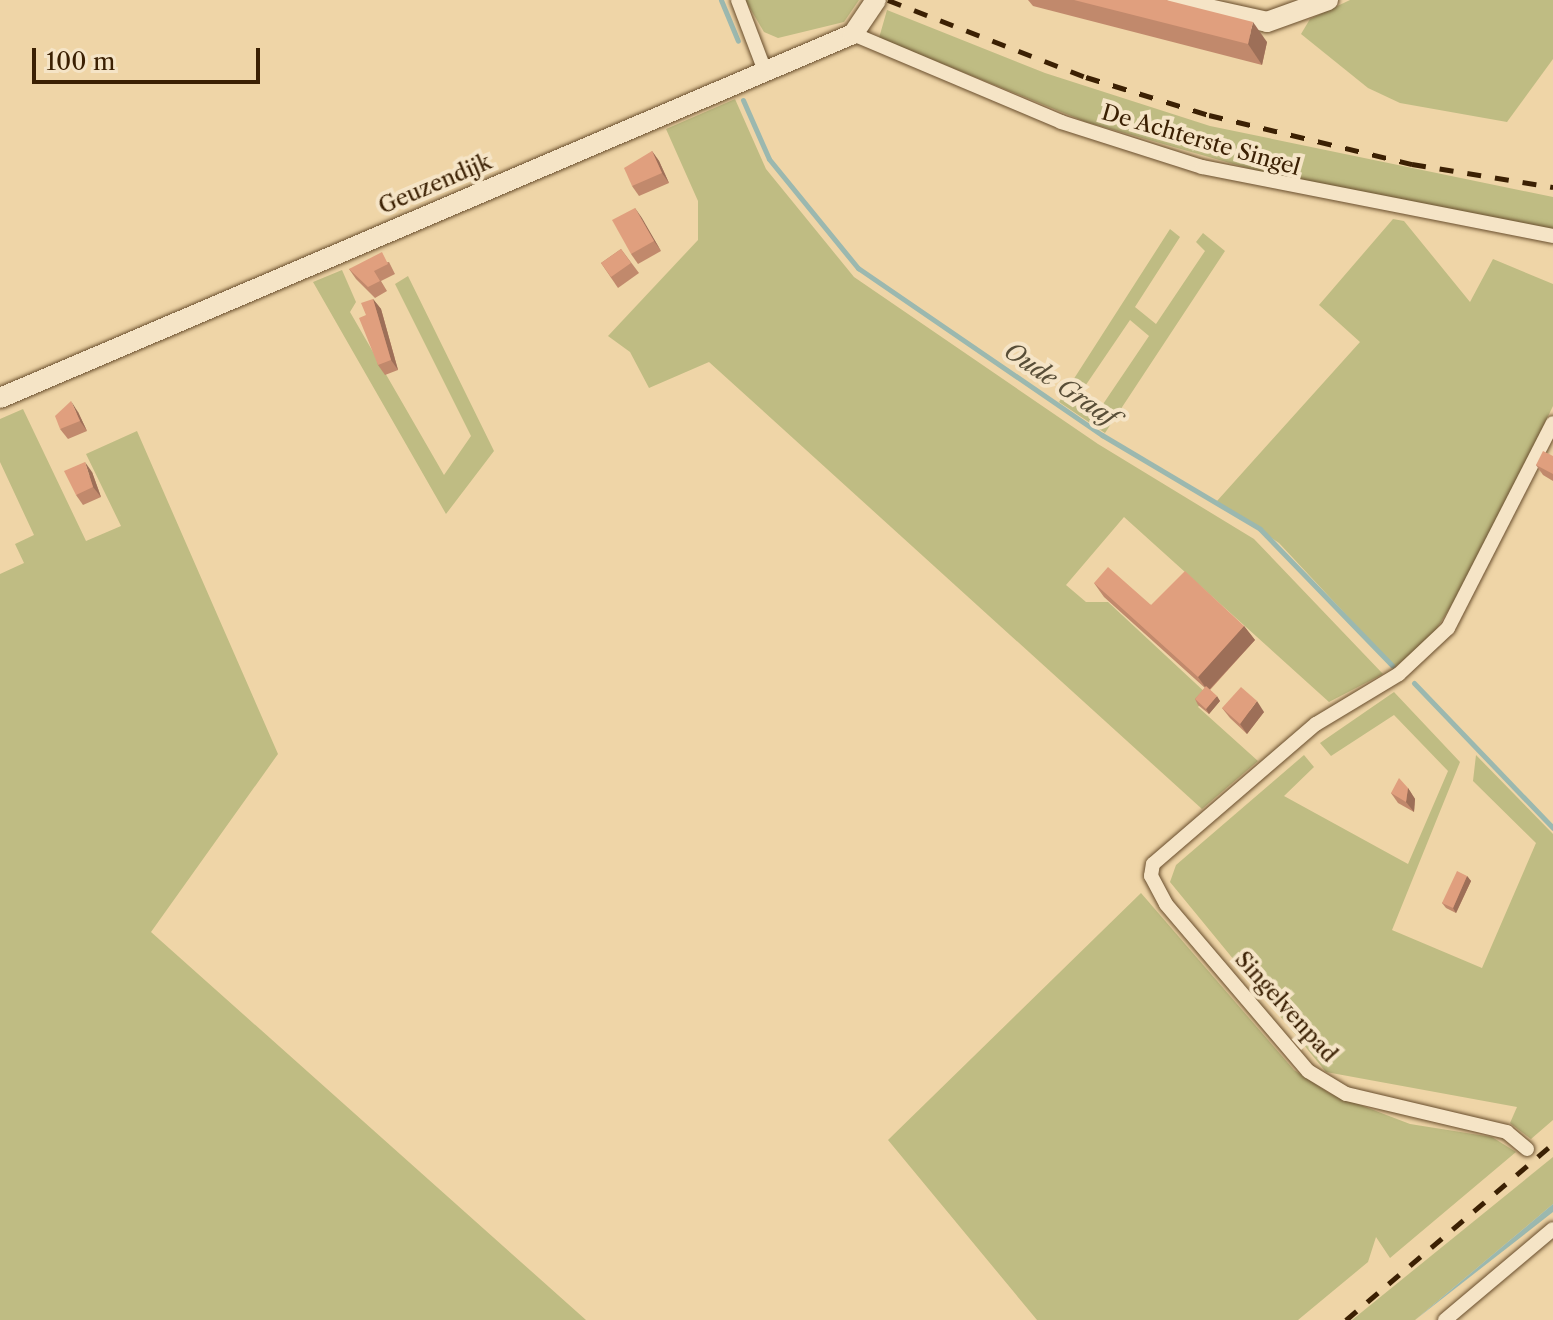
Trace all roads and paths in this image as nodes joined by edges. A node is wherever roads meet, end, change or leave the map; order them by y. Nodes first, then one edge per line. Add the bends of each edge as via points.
1 (738, 0) edge
2 (876, 0) edge
3 (1168, 0) edge
4 (1328, 0) edge
5 (853, 34) junction
6 (765, 71) junction
7 (1553, 236) edge
8 (0, 398) edge
9 (1553, 423) edge
10 (1527, 1149) dead end
11 (1553, 1229) edge
12 (1445, 1320) edge

1 - 6 street
2 - 5 main road
3 - 4 main road via 1267,22
5 - 6 main road, Geuzendijk
5 - 7 street, De Achterste Singel via 1061,122 1202,167
6 - 8 main road, Geuzendijk
9 - 10 street, Singelvenpad via 1448,628 1399,674 1316,724 1153,864 1151,876 1166,904 1308,1071 1346,1094 1507,1132
11 - 12 street

